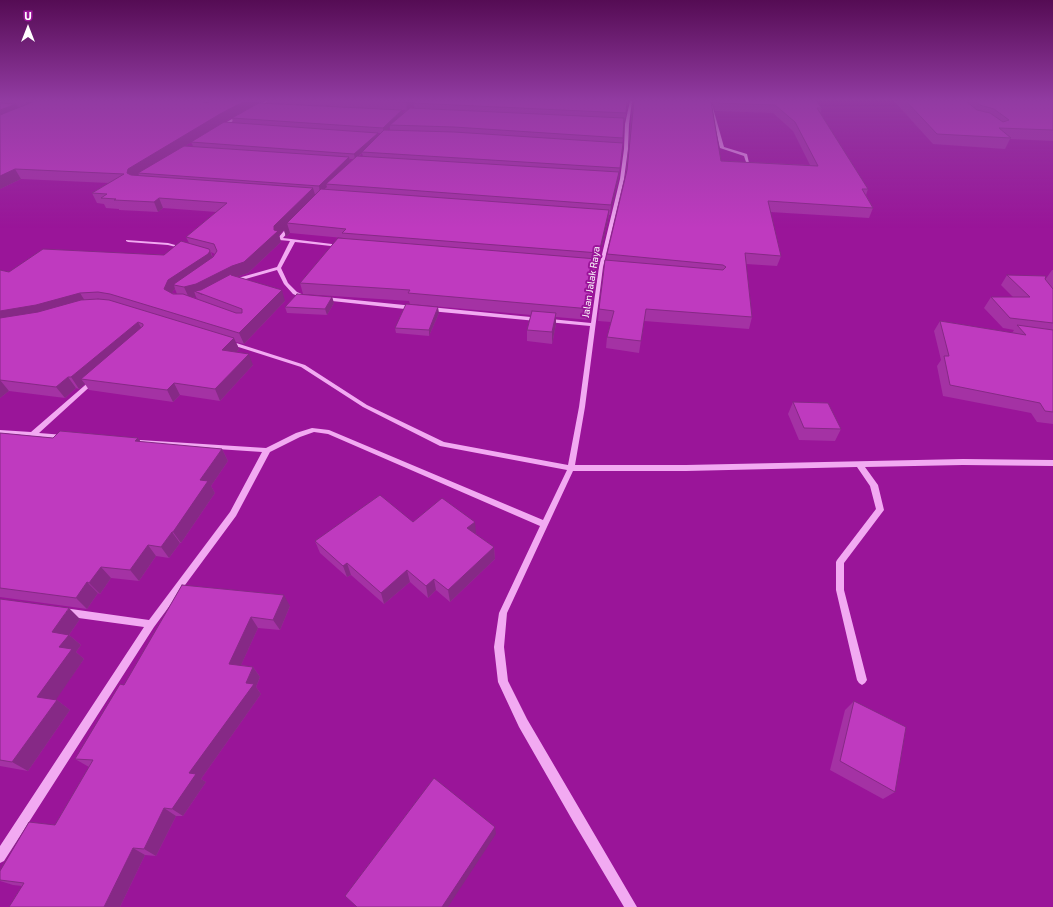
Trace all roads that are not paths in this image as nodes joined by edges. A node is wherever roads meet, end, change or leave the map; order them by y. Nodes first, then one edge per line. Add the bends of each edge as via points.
1 (626, 143) edge
2 (721, 143) edge
3 (619, 148) edge
4 (626, 149) junction
5 (748, 162) edge
6 (614, 178) edge
7 (622, 179) junction
8 (606, 217) edge
9 (613, 218) junction
10 (296, 221) edge
11 (128, 240) dead end
12 (293, 242) junction
13 (348, 247) edge
14 (189, 250) edge
15 (593, 266) edge
16 (601, 267) junction
17 (279, 268) junction
18 (609, 268) edge
19 (227, 284) edge
20 (312, 298) edge
21 (320, 299) edge
22 (593, 325) junction
23 (220, 340) edge
24 (97, 378) edge
25 (0, 432) edge
26 (32, 435) junction
27 (71, 438) edge
28 (134, 442) edge
29 (267, 450) junction
30 (1053, 463) edge
31 (860, 465) junction
32 (571, 468) junction
33 (544, 524) junction
34 (53, 610) edge
35 (151, 624) junction
36 (862, 680) dead end
37 (0, 857) edge
38 (631, 907) edge

1 - 4 street, Jalan Jalak Raya
2 - 5 street via 722,148 746,156
3 - 4 street
4 - 7 street, Jalan Jalak Raya
6 - 7 street
7 - 9 street, Jalan Jalak Raya
8 - 9 street
9 - 16 street, Jalan Jalak Raya
10 - 12 street via 280,238
11 - 14 street via 168,244
12 - 13 street
12 - 17 street
15 - 16 street
16 - 18 street
16 - 22 street, Jalan Jalak Raya
17 - 19 street
17 - 20 street via 286,284 295,294
21 - 22 street
22 - 32 street, Jalan Jalak Raya
23 - 32 street via 303,366 366,406 442,444
24 - 26 street
25 - 26 street
26 - 27 street
28 - 29 street
29 - 33 street via 314,430 329,432
29 - 35 street via 233,514
30 - 31 street
31 - 32 street
31 - 36 street via 874,486 880,510 840,562 840,590
32 - 33 street, Jalan Jalak Raya
33 - 38 street, Jalan Jalak Raya via 503,613 499,647 503,682 527,730
34 - 35 street
35 - 37 street

